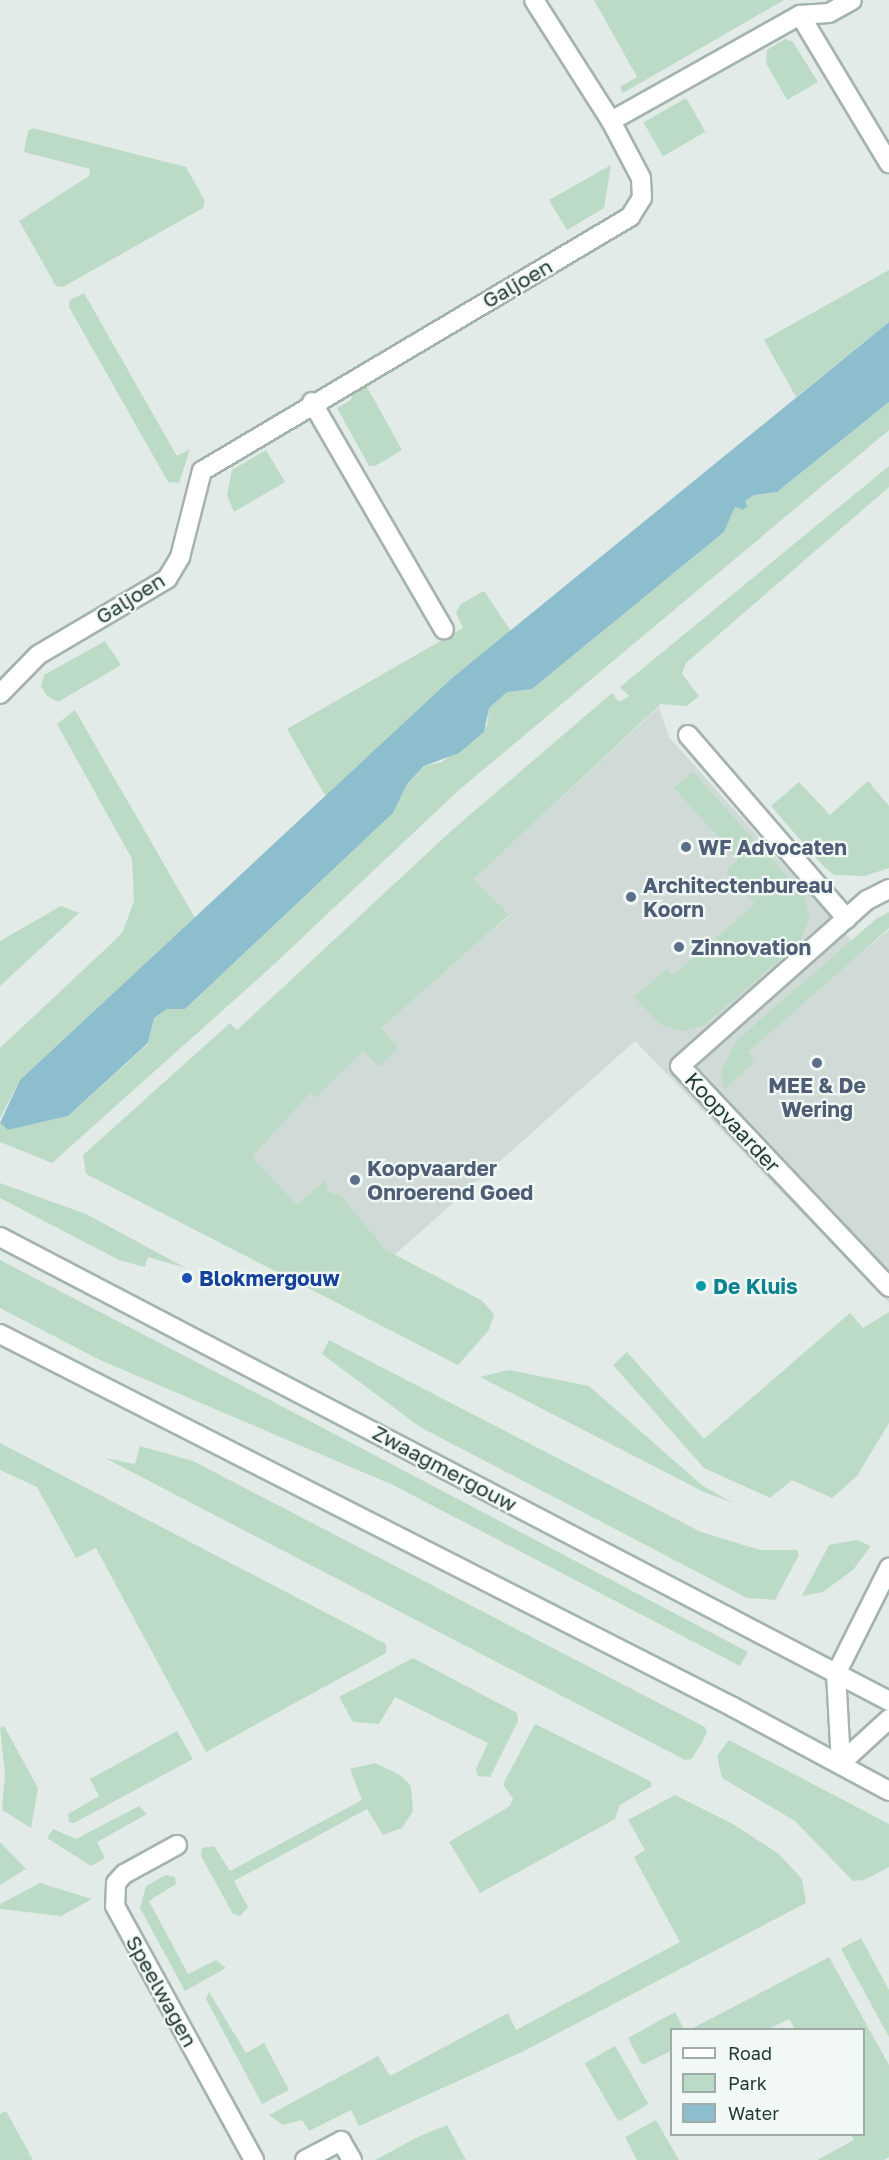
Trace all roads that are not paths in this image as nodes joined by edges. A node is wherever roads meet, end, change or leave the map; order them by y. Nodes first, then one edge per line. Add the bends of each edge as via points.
1 (534, 0) edge
2 (852, 0) edge
3 (800, 15) junction
4 (611, 121) junction
5 (889, 163) edge
6 (312, 402) junction
7 (444, 630) dead end
8 (0, 694) edge
9 (688, 735) dead end
10 (889, 889) edge
11 (847, 919) junction
12 (0, 1237) edge
13 (889, 1287) edge
14 (0, 1334) edge
15 (889, 1568) edge
16 (836, 1674) junction
17 (889, 1701) edge
18 (889, 1719) edge
19 (841, 1763) junction
20 (889, 1791) edge
21 (177, 1845) dead end
22 (254, 2160) edge
23 (305, 2160) edge
24 (351, 2160) edge

1 - 4 street, Galjoen
2 - 3 street via 829,13
3 - 4 street
3 - 5 street
4 - 6 street, Galjoen via 641,178 642,198 630,217
6 - 7 street
6 - 8 street, Galjoen via 202,471 180,557 167,579 38,654
9 - 11 street
10 - 11 street, Koopvaarder via 867,900
11 - 13 street, Koopvaarder via 680,1066
12 - 16 street, Zwaagmergouw
14 - 19 street
15 - 16 street
16 - 17 street, Zwaagmergouw
16 - 19 street
18 - 19 street
19 - 20 street
21 - 22 street, Speelwagen via 124,1874 115,1888 115,1906
23 - 24 street via 341,2142

